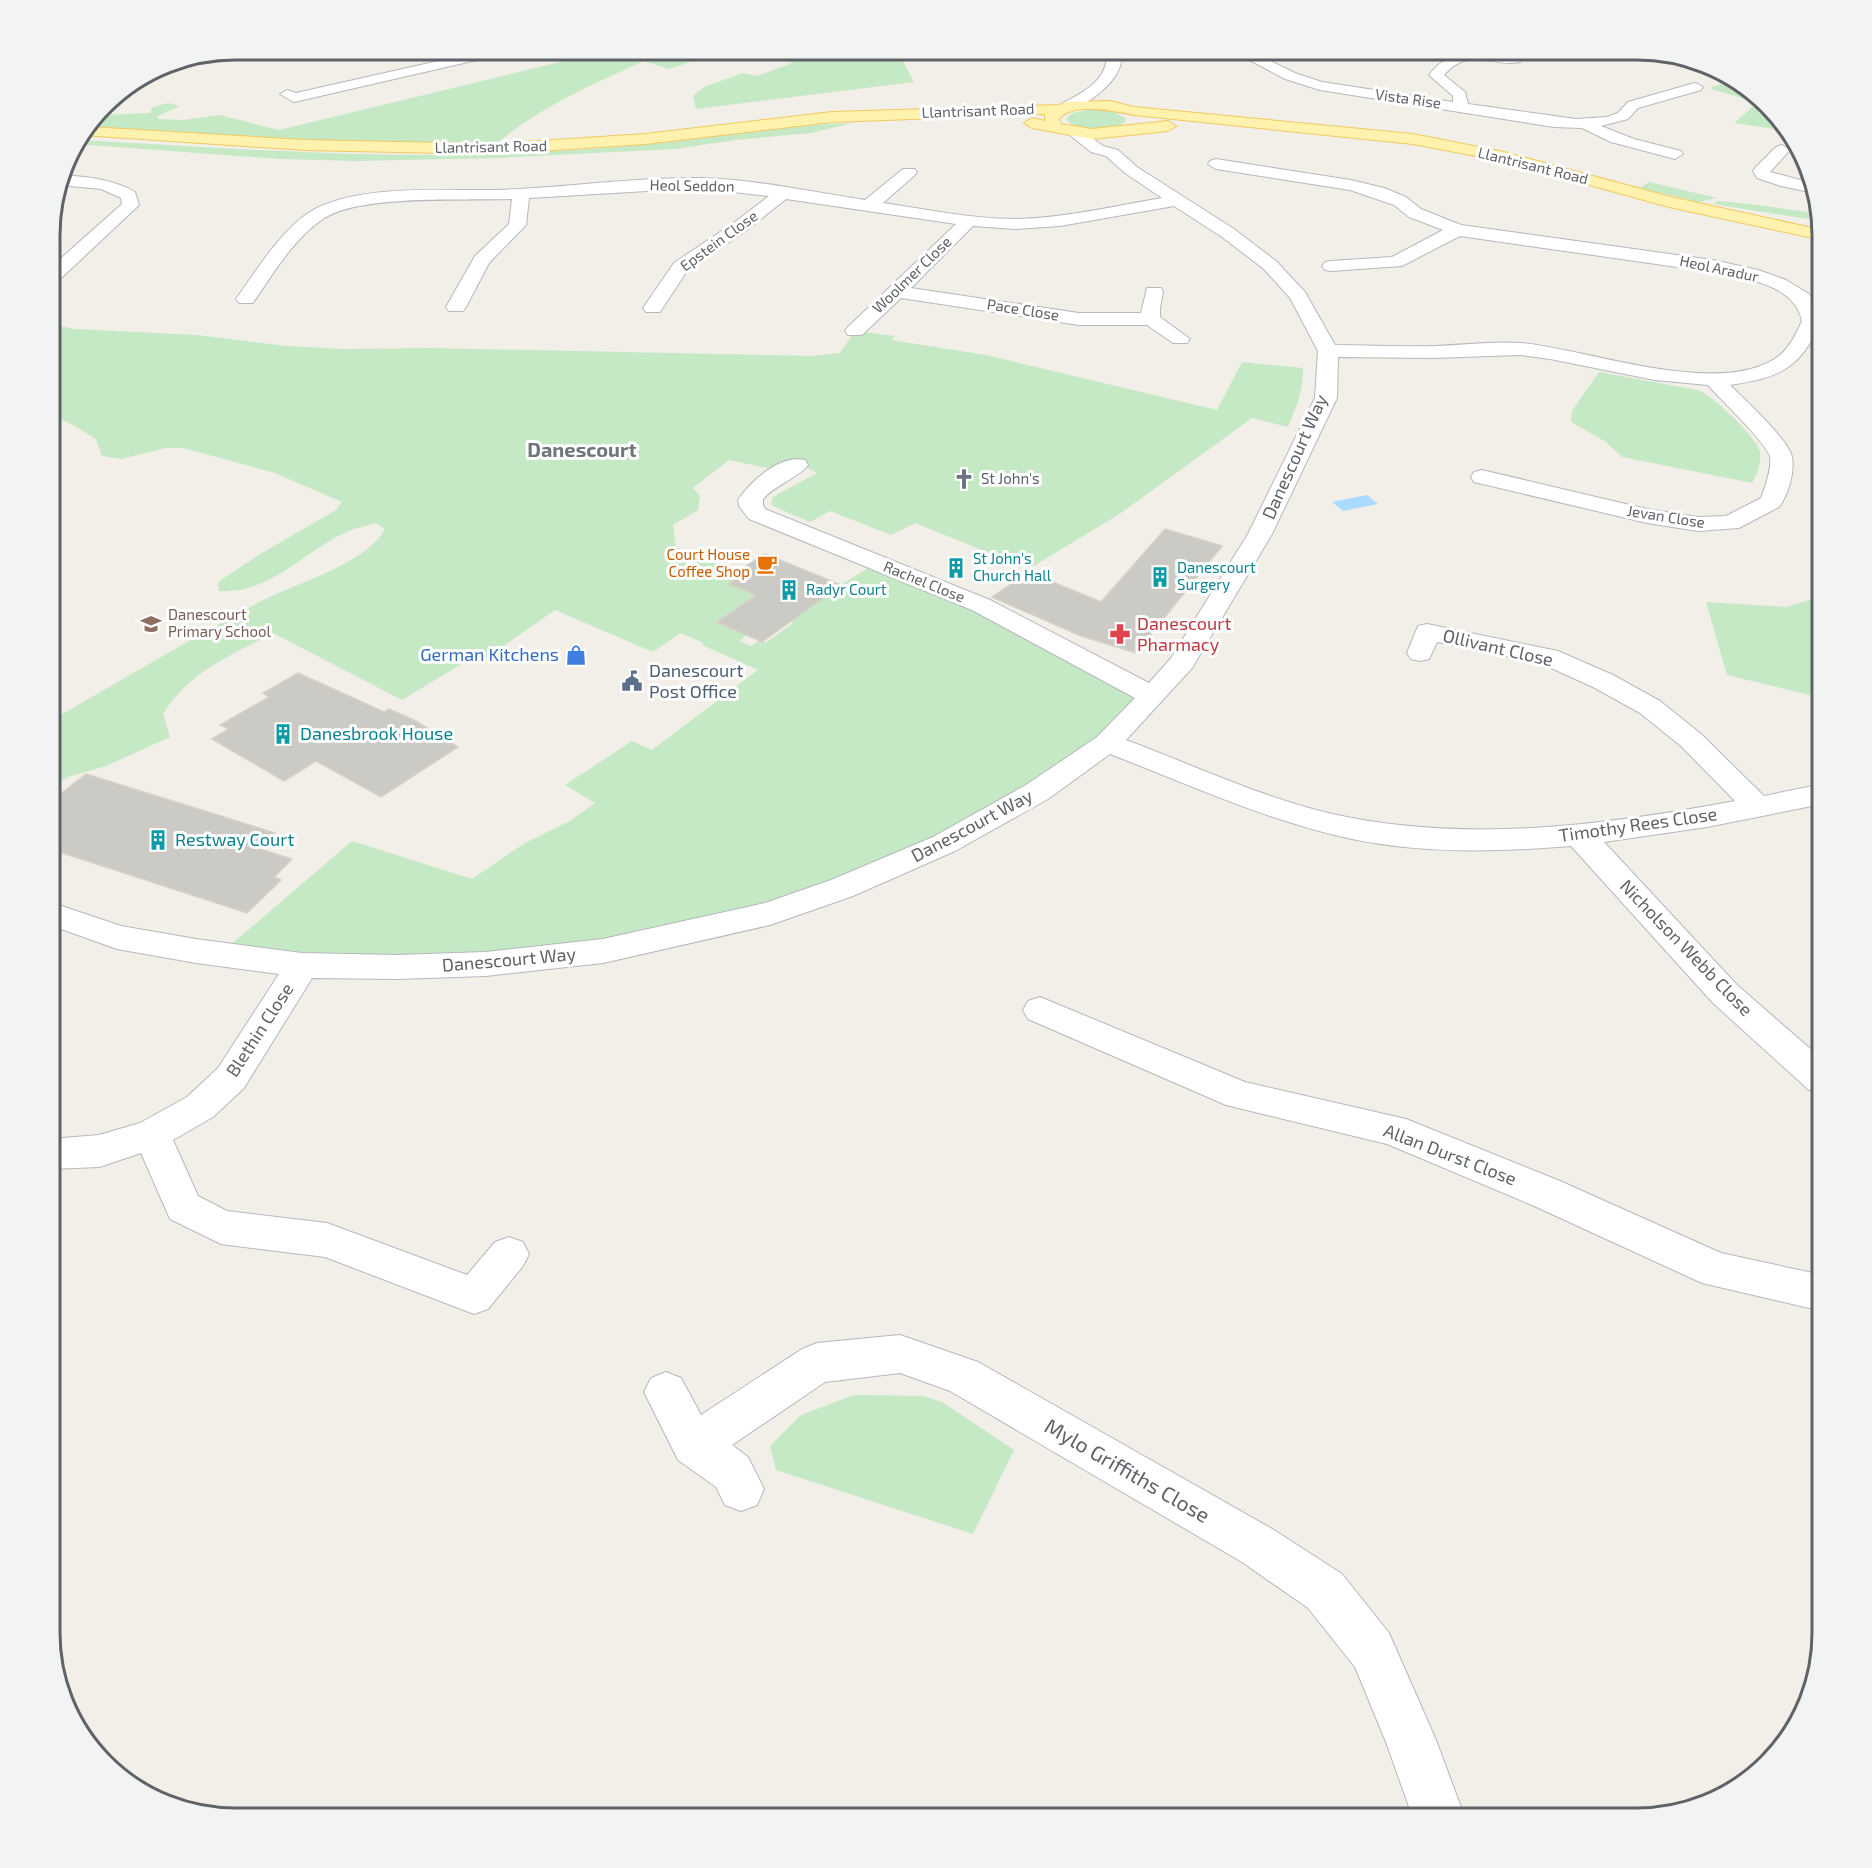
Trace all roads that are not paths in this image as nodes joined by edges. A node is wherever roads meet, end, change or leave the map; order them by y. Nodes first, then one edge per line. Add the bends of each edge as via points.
1 (411, 60) edge
2 (461, 60) edge
3 (1115, 60) edge
4 (1262, 60) edge
5 (1456, 60) edge
6 (216, 61) edge
7 (194, 65) edge
8 (427, 68) junction
9 (1695, 87) dead end
10 (1101, 88) junction
11 (287, 94) dead end
12 (1612, 103) dead end
13 (1633, 105) junction
14 (1461, 106) junction
15 (1064, 108) junction
16 (1128, 109) junction
17 (895, 114) junction
18 (1238, 122) junction
19 (1585, 123) junction
20 (1069, 130) junction
21 (1131, 130) junction
22 (94, 132) edge
23 (1782, 150) dead end
24 (1112, 153) junction
25 (1675, 154) dead end
26 (1216, 164) dead end
27 (909, 179) dead end
28 (69, 181) edge
29 (1805, 186) edge
30 (783, 193) junction
31 (521, 195) junction
32 (1177, 200) junction
33 (870, 205) junction
34 (969, 220) junction
35 (1457, 230) junction
36 (1812, 233) edge
37 (1331, 266) dead end
38 (60, 269) edge
39 (895, 291) junction
40 (1154, 292) dead end
41 (246, 299) dead end
42 (652, 299) dead end
43 (456, 307) dead end
44 (1151, 319) junction
45 (855, 330) dead end
46 (1180, 339) dead end
47 (1328, 351) junction
48 (1714, 380) junction
49 (797, 465) dead end
50 (1482, 477) dead end
51 (1420, 653) dead end
52 (1153, 696) junction
53 (1107, 743) junction
54 (1812, 797) edge
55 (1758, 807) junction
56 (1580, 836) junction
57 (60, 917) edge
58 (302, 964) junction
59 (1040, 1010) dead end
60 (1812, 1071) edge
61 (152, 1134) junction
62 (60, 1153) edge
63 (509, 1254) dead end
64 (1812, 1291) edge
65 (666, 1392) dead end
66 (694, 1445) junction
67 (741, 1489) dead end
68 (1435, 1808) edge

1 - 8 street
2 - 8 street
3 - 10 street
4 - 14 street, Vista Rise via 1290,76 1320,86
5 - 14 street via 1440,68 1436,75 1460,95
6 - 7 street
8 - 11 street via 294,98
9 - 13 street, Vista Rise
10 - 15 street
10 - 16 street
12 - 13 street, Vista Rise
13 - 19 street, Vista Rise via 1623,116
14 - 19 street, Vista Rise via 1554,122
15 - 16 main road, Llantrisant Road via 1095,104
15 - 17 main road, Llantrisant Road
15 - 20 main road, Llantrisant Road via 1052,114 1051,119
16 - 18 main road, Llantrisant Road
16 - 21 main road via 1142,120
17 - 20 main road, Llantrisant Road via 991,117
17 - 22 main road, Llantrisant Road via 832,117 645,139 491,148 305,145
18 - 21 main road, Llantrisant Road
18 - 36 main road, Llantrisant Road via 1413,139 1504,157 1670,202
19 - 25 street, Vista Rise via 1618,141
20 - 21 main road, Llantrisant Road via 1106,134
20 - 24 street via 1097,149
21 - 24 street via 1121,148
23 - 29 street via 1761,171 1763,175
24 - 32 street
26 - 35 street, Heol Aradur via 1378,192
27 - 33 street
28 - 38 street via 120,190 129,196 131,204
30 - 31 street, Heol Seddon via 698,183
30 - 33 street, Heol Seddon
30 - 42 street, Epstein Close via 680,267
31 - 41 street, Heol Seddon via 345,202 317,215 293,235
31 - 43 street via 517,225 481,260
32 - 34 street, Heol Seddon via 1060,221 1015,224
32 - 47 street via 1270,265 1298,296
33 - 34 street, Heol Seddon
34 - 39 street, Woolmer Close
35 - 37 street via 1395,262
35 - 48 street, Heol Aradur via 1713,265 1770,281 1808,305 1812,321 1786,361 1766,371
39 - 44 street, Pace Close via 1079,319
39 - 45 street, Woolmer Close
40 - 44 street
44 - 46 street
47 - 48 street, Heol Aradur via 1522,349 1664,375
47 - 52 street, Danescourt Way via 1326,398 1260,534 1182,662
48 - 50 street, Jevan Close via 1781,456 1778,484 1771,502 1731,523 1698,524 1647,516
49 - 52 street, Rachel Close via 758,477 750,500 757,513 981,605
51 - 55 street, Ollivant Close via 1427,632 1548,657 1603,681 1650,707 1691,740
52 - 53 street, Danescourt Way
53 - 56 street, Timothy Rees Close via 1279,809 1354,829 1477,840
53 - 58 street, Danescourt Way via 1037,792 944,844 842,888 770,913 603,951 498,963 397,967
54 - 55 street, Timothy Rees Close
55 - 56 street, Timothy Rees Close
56 - 60 street, Nicholson Webb Close via 1725,994
57 - 58 street, Danescourt Way via 117,937
58 - 61 street, Blethin Close via 231,1077 200,1107
59 - 64 street, Allan Durst Close via 1239,1095 1393,1130 1546,1193 1716,1270
61 - 62 street, Blethin Close via 99,1150
61 - 63 street via 184,1207 221,1227 327,1240 474,1296
65 - 66 street
66 - 67 street via 732,1472
66 - 68 street, Mylo Griffiths Close via 818,1363 900,1354 963,1376 1258,1546 1325,1591 1372,1650

